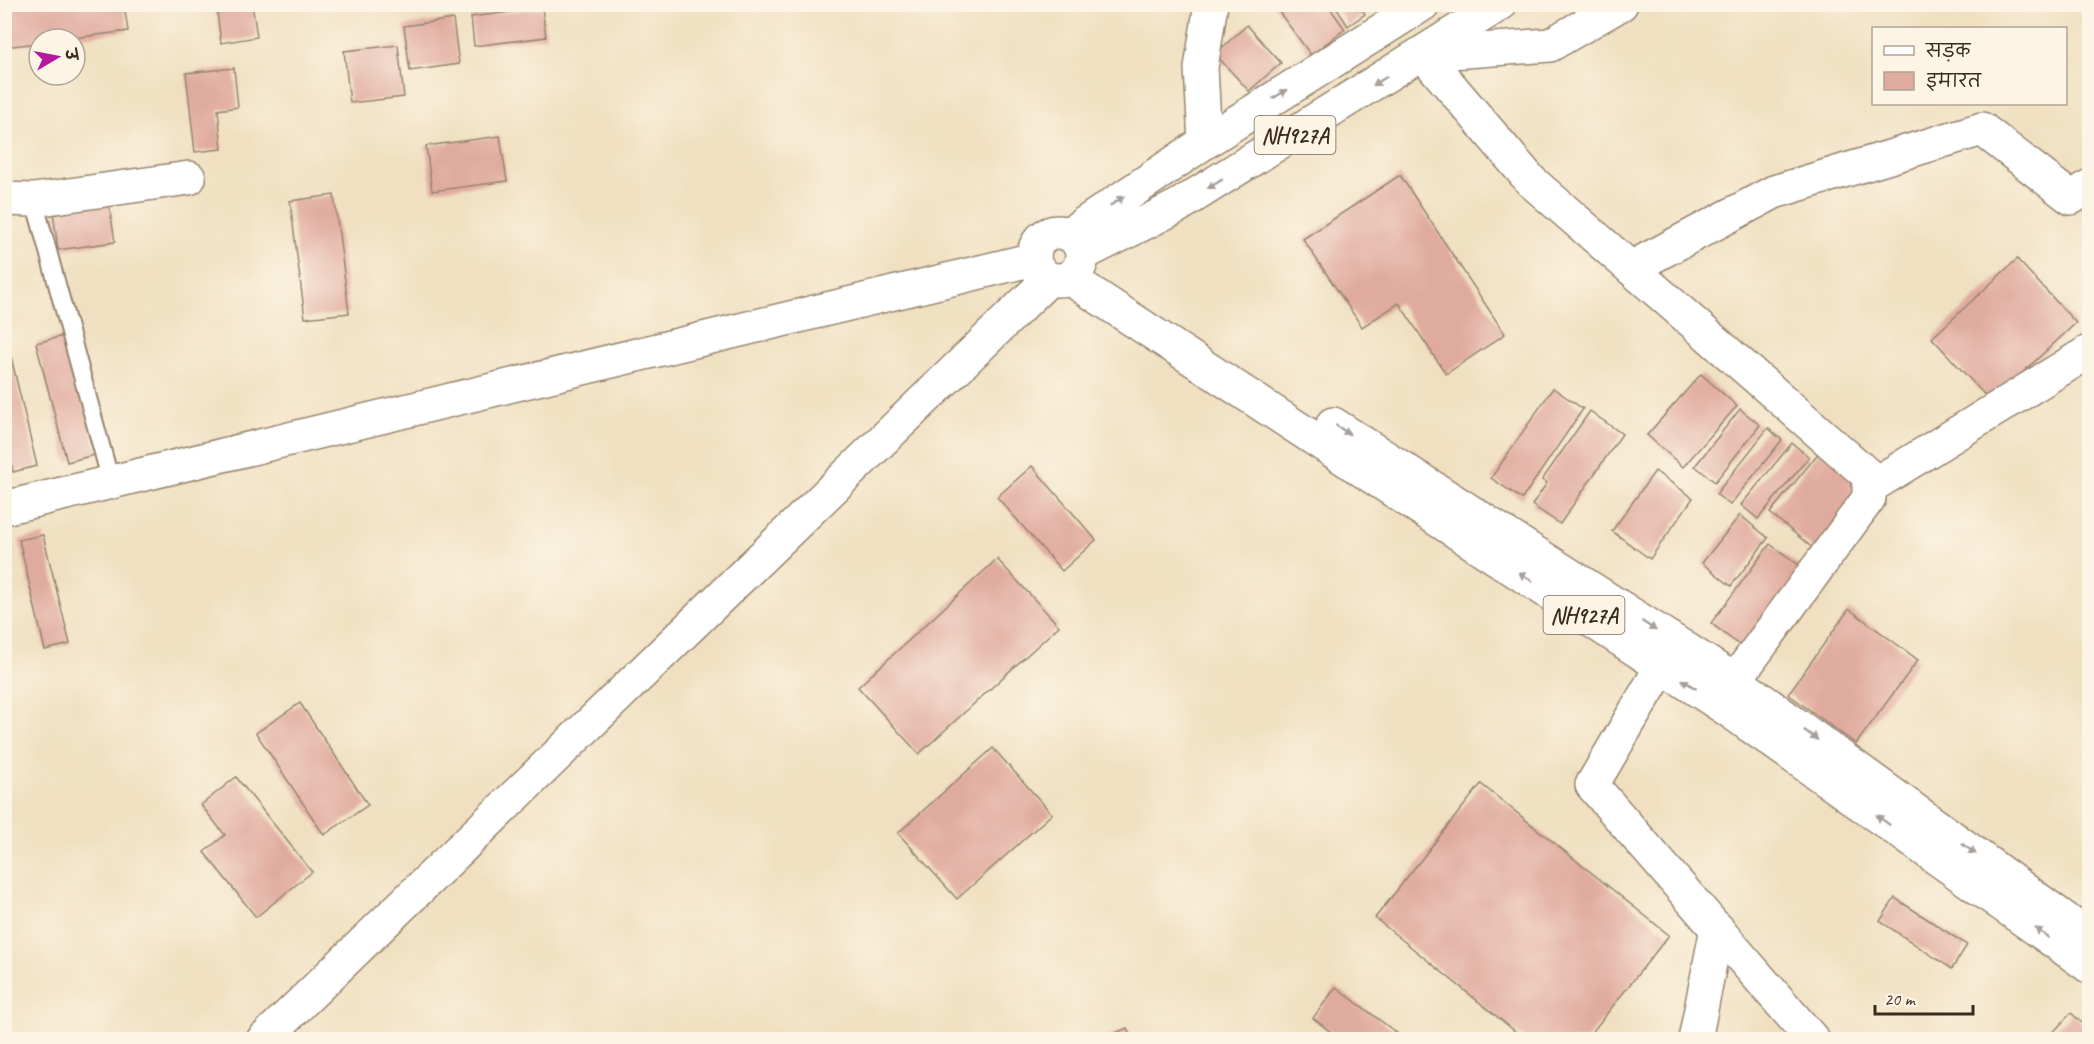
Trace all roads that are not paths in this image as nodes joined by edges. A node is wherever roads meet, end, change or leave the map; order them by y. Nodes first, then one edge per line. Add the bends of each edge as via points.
1 (1211, 4) edge
2 (1500, 4) edge
3 (1621, 4) edge
4 (1417, 8) edge
5 (1423, 54) junction
6 (1205, 142) junction
7 (189, 178) dead end
8 (2090, 186) edge
9 (19, 199) edge
10 (1064, 261) junction
11 (1631, 268) junction
12 (2090, 351) edge
13 (111, 482) junction
14 (1870, 487) junction
15 (4, 508) edge
16 (1662, 666) junction
17 (1727, 692) junction
18 (1717, 928) junction
19 (2090, 937) edge
20 (2090, 967) edge
21 (276, 1036) edge
22 (1695, 1040) edge
23 (1813, 1040) edge

1 - 6 main road via 1201,68
2 - 5 main road, NH927A
3 - 5 main road via 1550,45
6 -> 4 main road, NH927A
5 -> 10 main road, NH927A via 1178,206
5 - 11 main road via 1531,181
10 -> 6 main road, NH927A
7 - 9 main road
8 - 11 main road via 2071,198 1982,129 1774,192
9 - 13 lane
10 - 13 main road
16 -> 10 main road, NH927A
10 -> 17 main road, NH927A
10 - 21 main road
11 - 14 main road via 1869,476
12 - 14 main road
13 - 15 main road
14 - 17 main road via 1869,498
17 -> 16 main road, NH927A
16 - 18 main road via 1592,785
17 -> 19 main road, NH927A
20 -> 17 main road, NH927A
18 - 22 main road
18 - 23 main road

